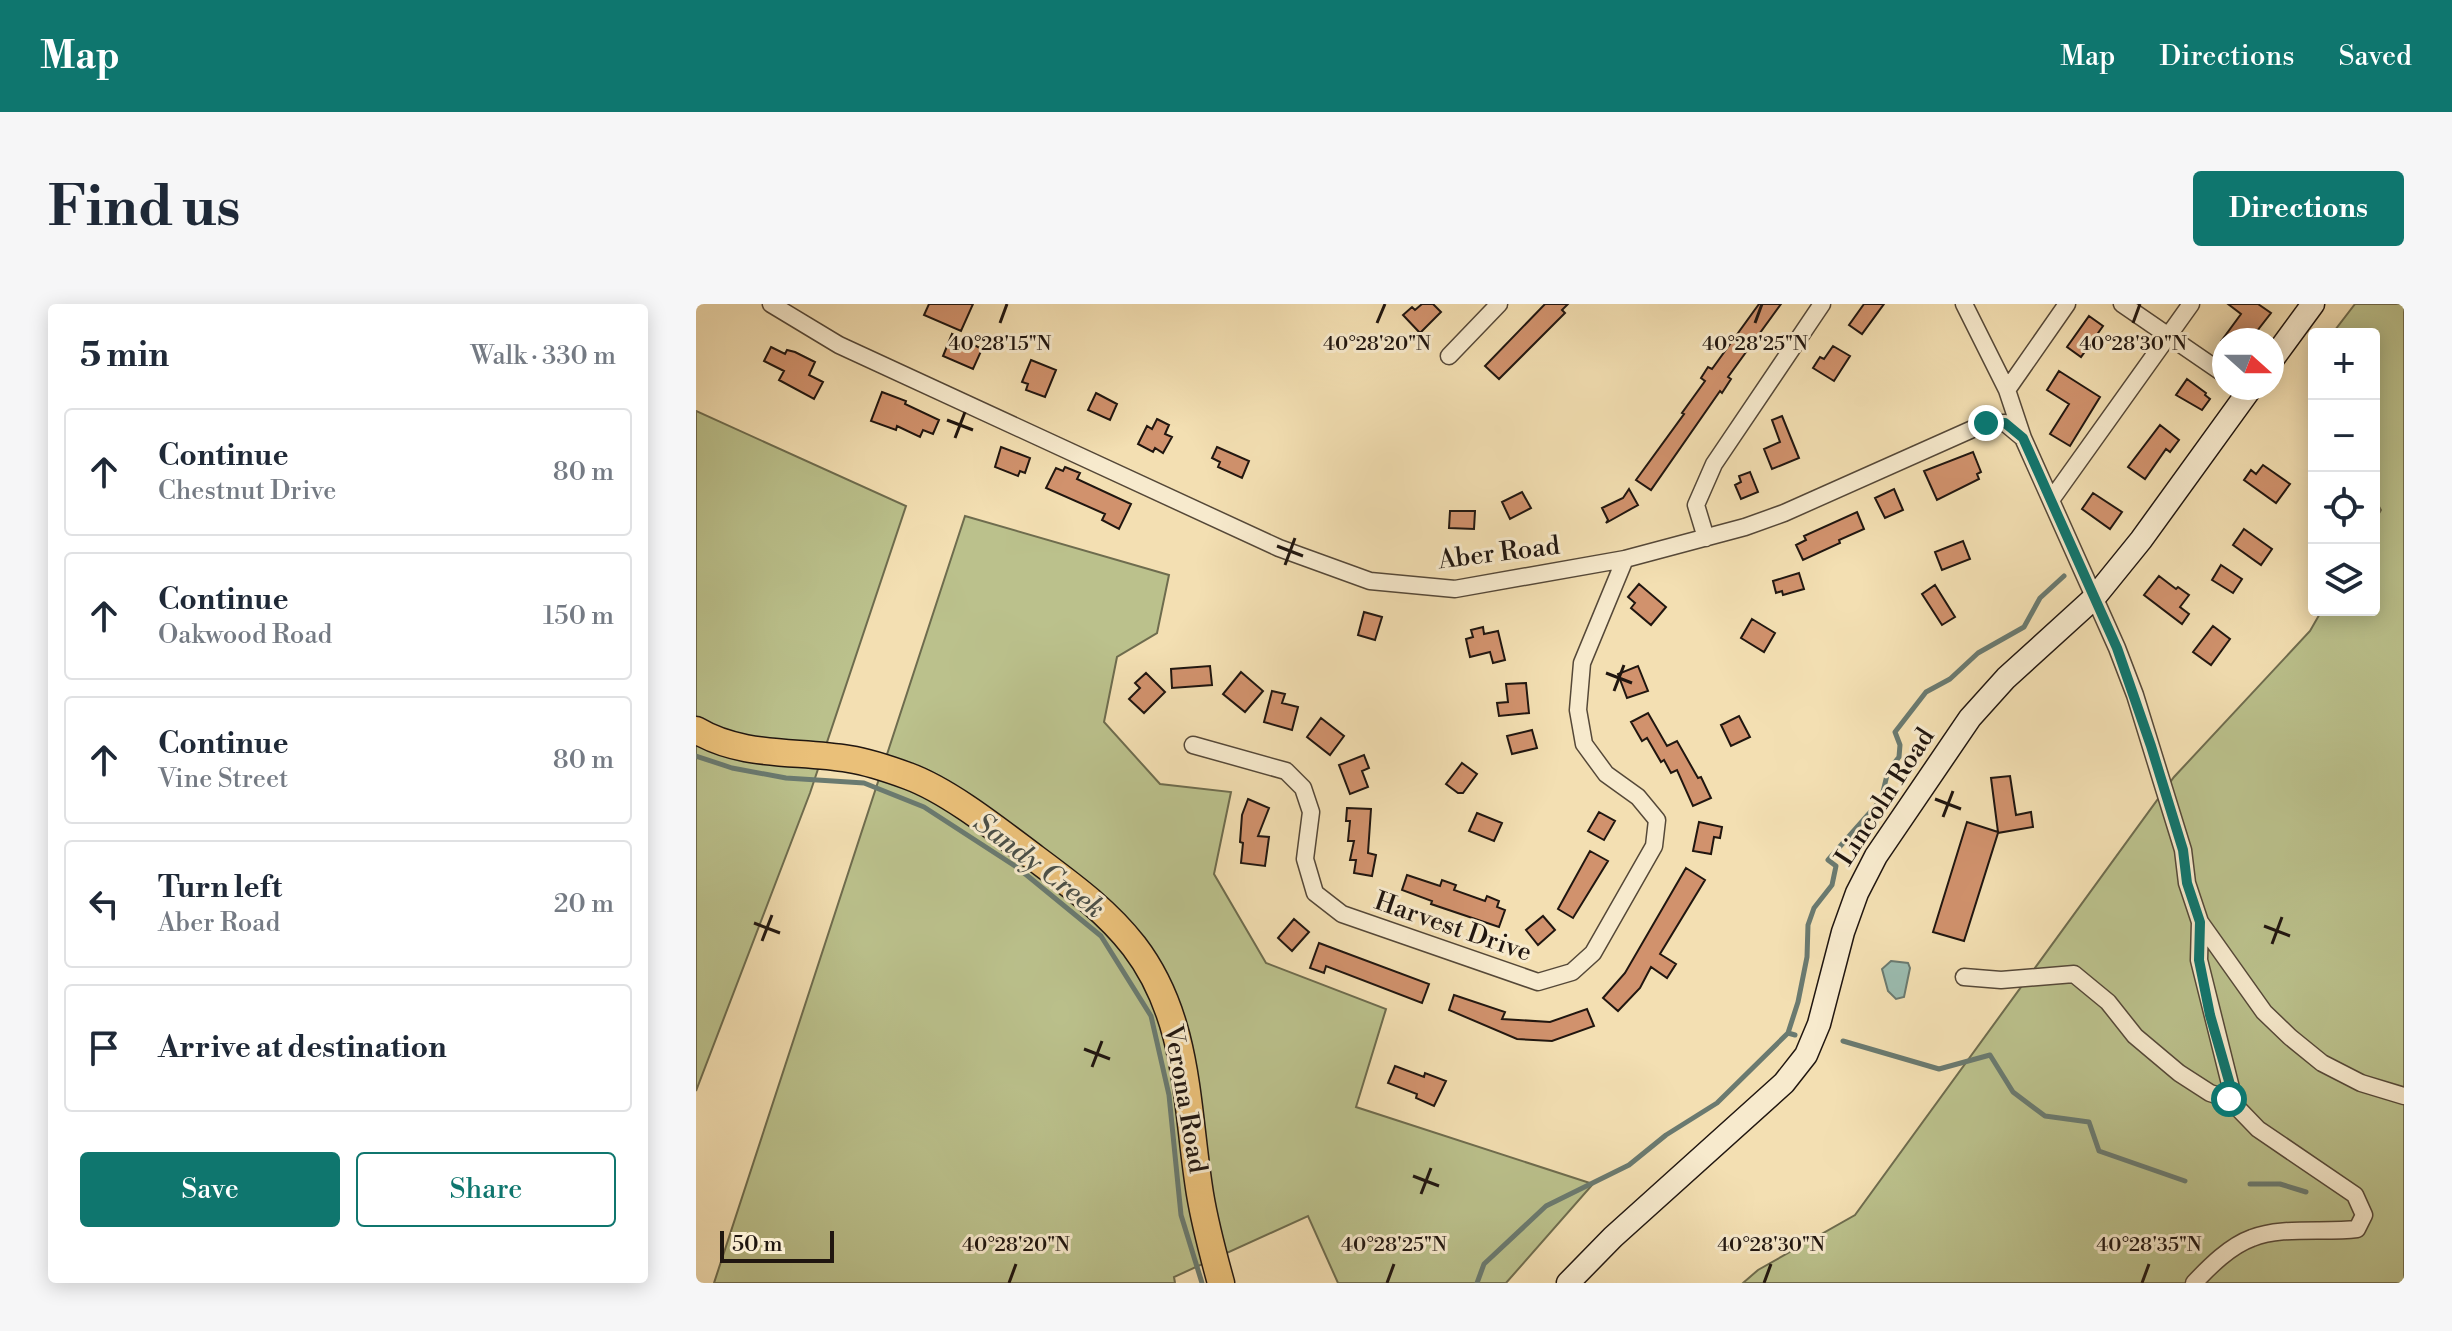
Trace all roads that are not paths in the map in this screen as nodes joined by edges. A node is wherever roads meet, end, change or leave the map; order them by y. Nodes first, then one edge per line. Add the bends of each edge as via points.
1 (771, 304) edge
2 (1499, 304) edge
3 (1822, 304) edge
4 (1964, 304) edge
5 (2067, 304) edge
6 (2122, 304) edge
7 (2191, 304) edge
8 (2313, 304) edge
9 (2168, 336) junction
10 (2284, 344) edge
11 (1449, 356) dead end
12 (2212, 366) edge
13 (2007, 390) junction
14 (2240, 400) edge
15 (2023, 438) junction
16 (2051, 500) junction
17 (1706, 538) junction
18 (1625, 559) junction
19 (2094, 598) junction
20 (696, 730) edge
21 (1193, 745) dead end
22 (2200, 922) junction
23 (1964, 977) dead end
24 (2404, 1096) edge
25 (2229, 1099) junction
26 (1221, 1283) edge
27 (1568, 1283) edge
28 (2194, 1283) edge

1 - 18 street, Aber Road via 839,345 1279,548 1370,581 1455,589
2 - 11 street
3 - 17 street via 1714,464 1696,505
4 - 13 street
5 - 13 street
6 - 9 street
7 - 9 street
8 - 10 street
9 - 12 street
9 - 16 street
13 - 15 street
14 - 19 street, Lincoln Road
15 - 16 street
15 - 17 street, Aber Road via 2005,423 1986,423 1784,513
16 - 19 street
17 - 18 street, Aber Road
18 - 21 street, Harvest Drive via 1582,663 1578,710 1584,744 1606,774 1638,797 1657,820 1654,846 1593,953 1572,972 1538,982 1342,914 1315,893 1305,859 1311,812 1303,788 1286,771
19 - 22 street via 2135,695
19 - 27 street, Lincoln Road via 1970,718 1876,856 1843,932 1806,1055 1784,1083
20 - 26 main road, Verona Road via 751,750 850,759 910,777 997,829 1112,920 1150,970 1174,1021 1200,1195
22 - 24 street via 2264,1012 2290,1037 2335,1070
22 - 25 street via 2199,960 2231,1088
23 - 25 street via 2001,980 2074,974 2179,1073
25 - 28 street via 2258,1129 2355,1195 2364,1215 2357,1229 2251,1238

